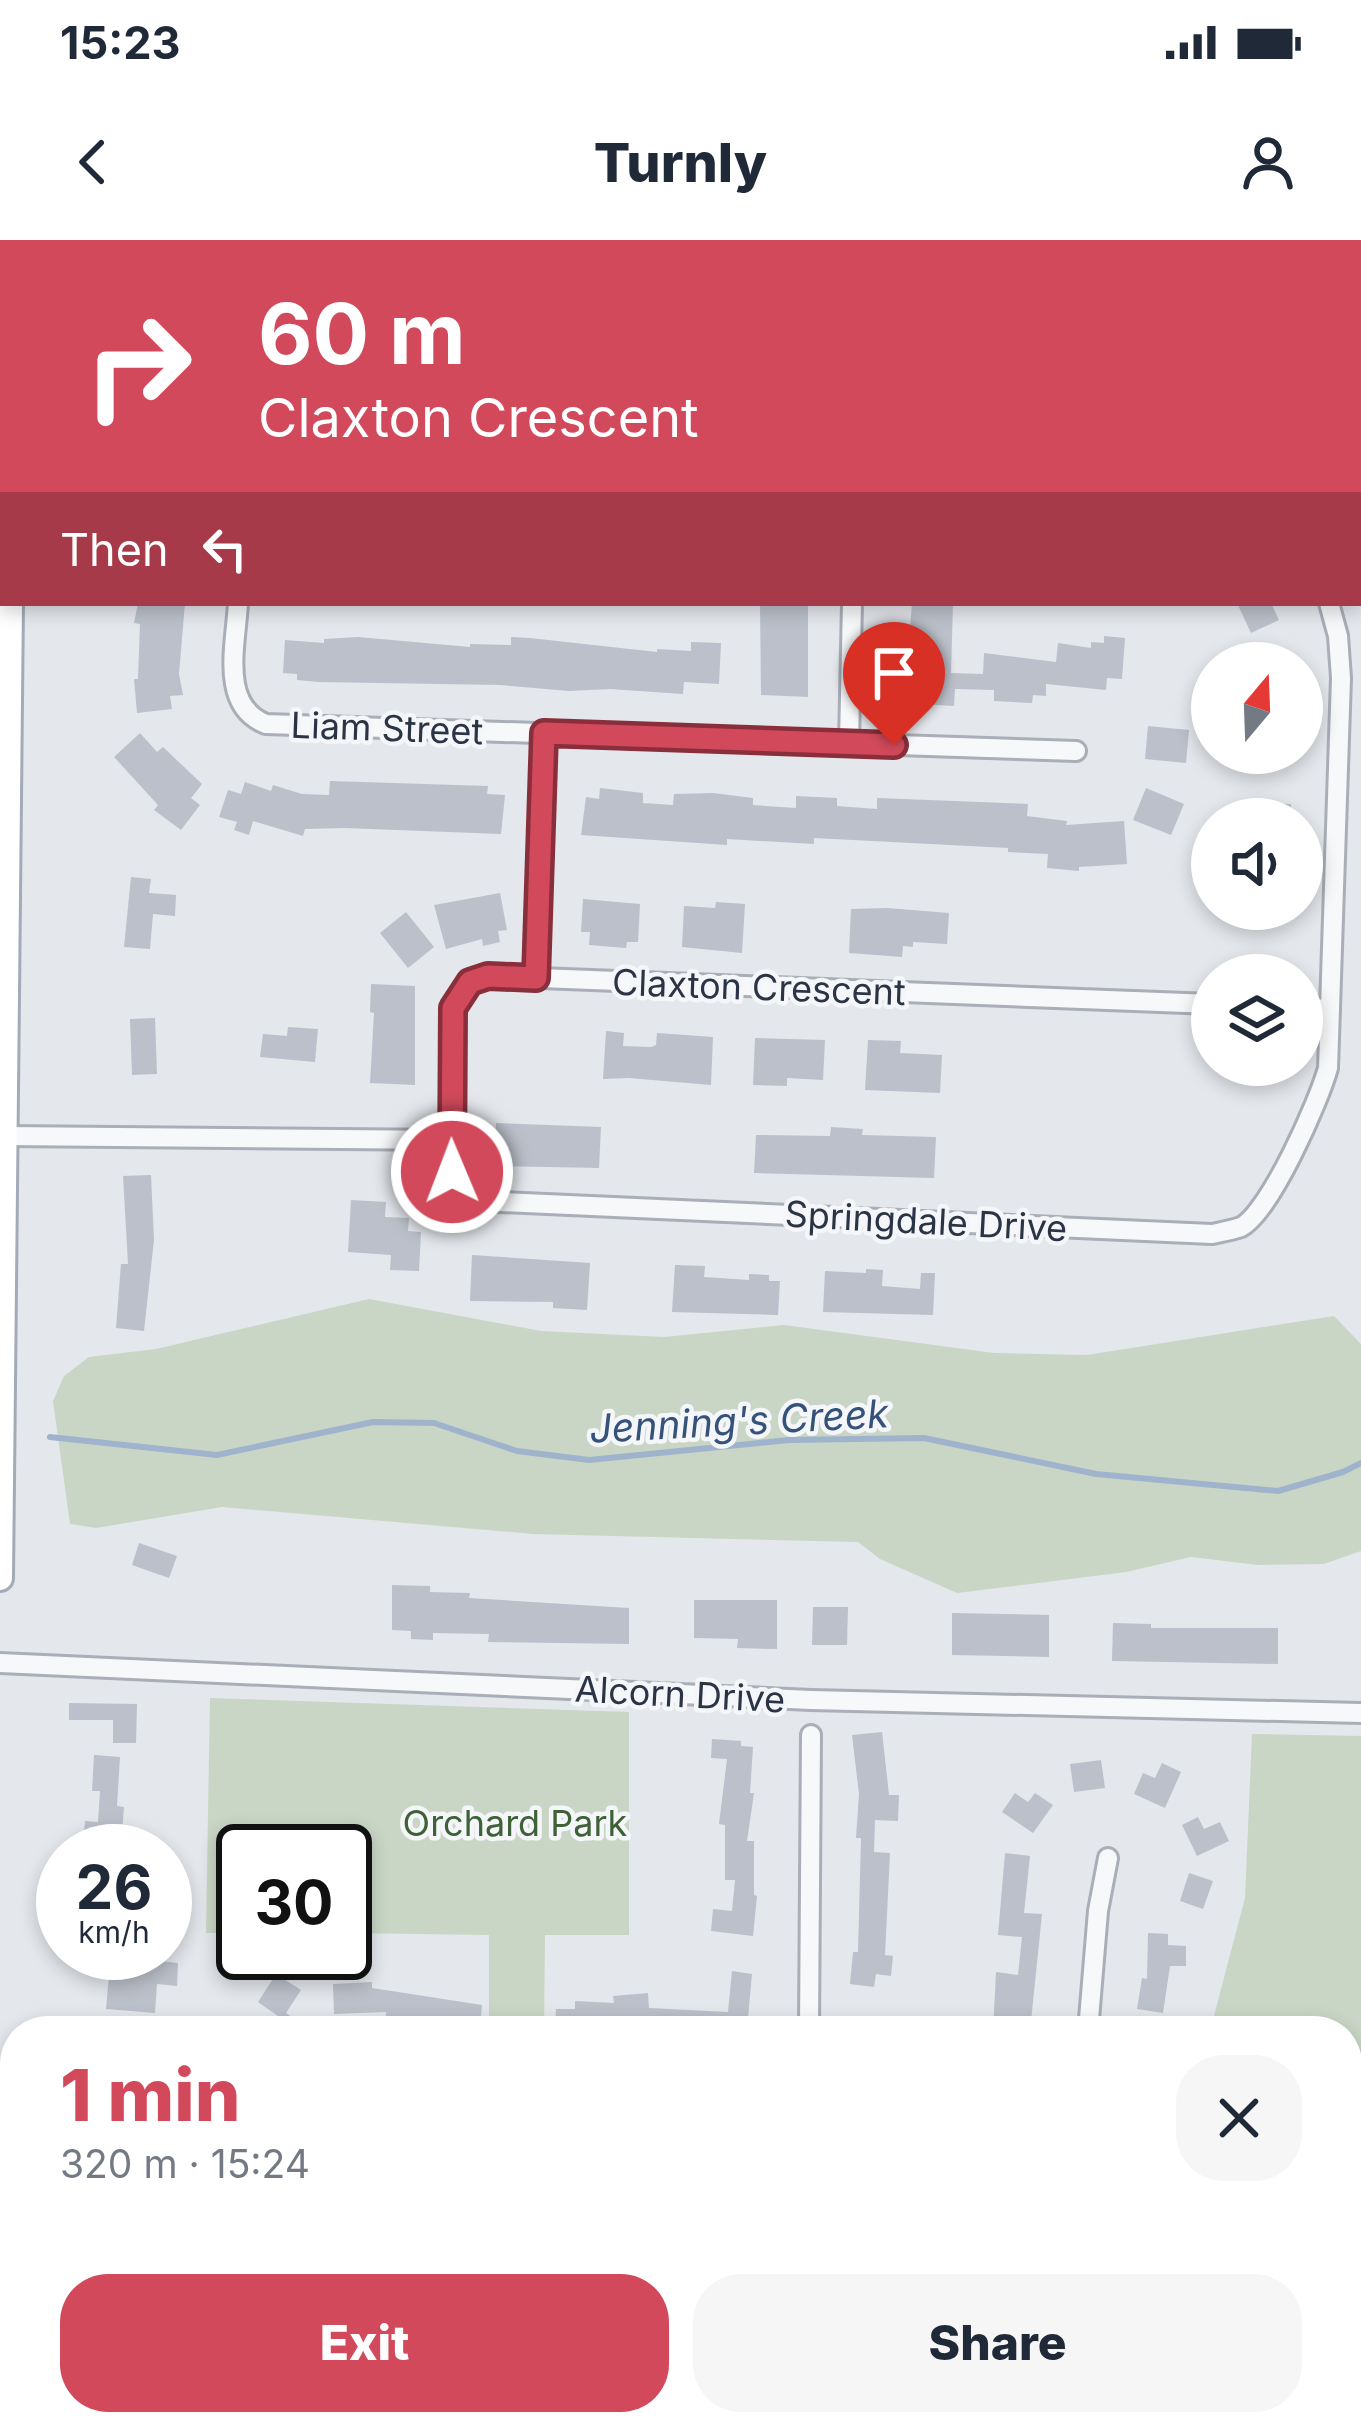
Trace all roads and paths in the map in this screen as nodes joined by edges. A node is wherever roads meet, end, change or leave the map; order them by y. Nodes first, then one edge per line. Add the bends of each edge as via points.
1 (10, 606) edge
2 (238, 606) edge
3 (852, 606) edge
4 (1330, 606) edge
5 (544, 733) junction
6 (849, 743) junction
7 (1076, 751) dead end
8 (1340, 760) junction
9 (1361, 760) edge
10 (536, 978) junction
11 (1191, 1003) edge
12 (1323, 1009) edge
13 (1330, 1009) junction
14 (5, 1136) junction
15 (450, 1140) junction
16 (0, 1578) edge
17 (0, 1663) edge
18 (1361, 1713) edge
19 (811, 1735) dead end
20 (1108, 1858) dead end
21 (809, 2016) edge
22 (1089, 2016) edge

1 - 14 main road
2 - 5 street, Liam Street via 235,691 245,712 266,724
3 - 6 street
4 - 8 street, Springdale Drive via 1340,657
5 - 6 street, Liam Street
5 - 10 street
6 - 7 street, Liam Street
8 - 9 street
8 - 13 street, Springdale Drive
10 - 11 street, Claxton Crescent
10 - 15 street, Claxton Crescent via 488,976 459,994
12 - 13 street
13 - 15 street, Springdale Drive via 1321,1094 1264,1204 1243,1226 1213,1234 478,1201 452,1172
14 - 15 street
14 - 16 main road
17 - 18 street, Alcorn Drive via 811,1700
19 - 21 street
20 - 22 street

